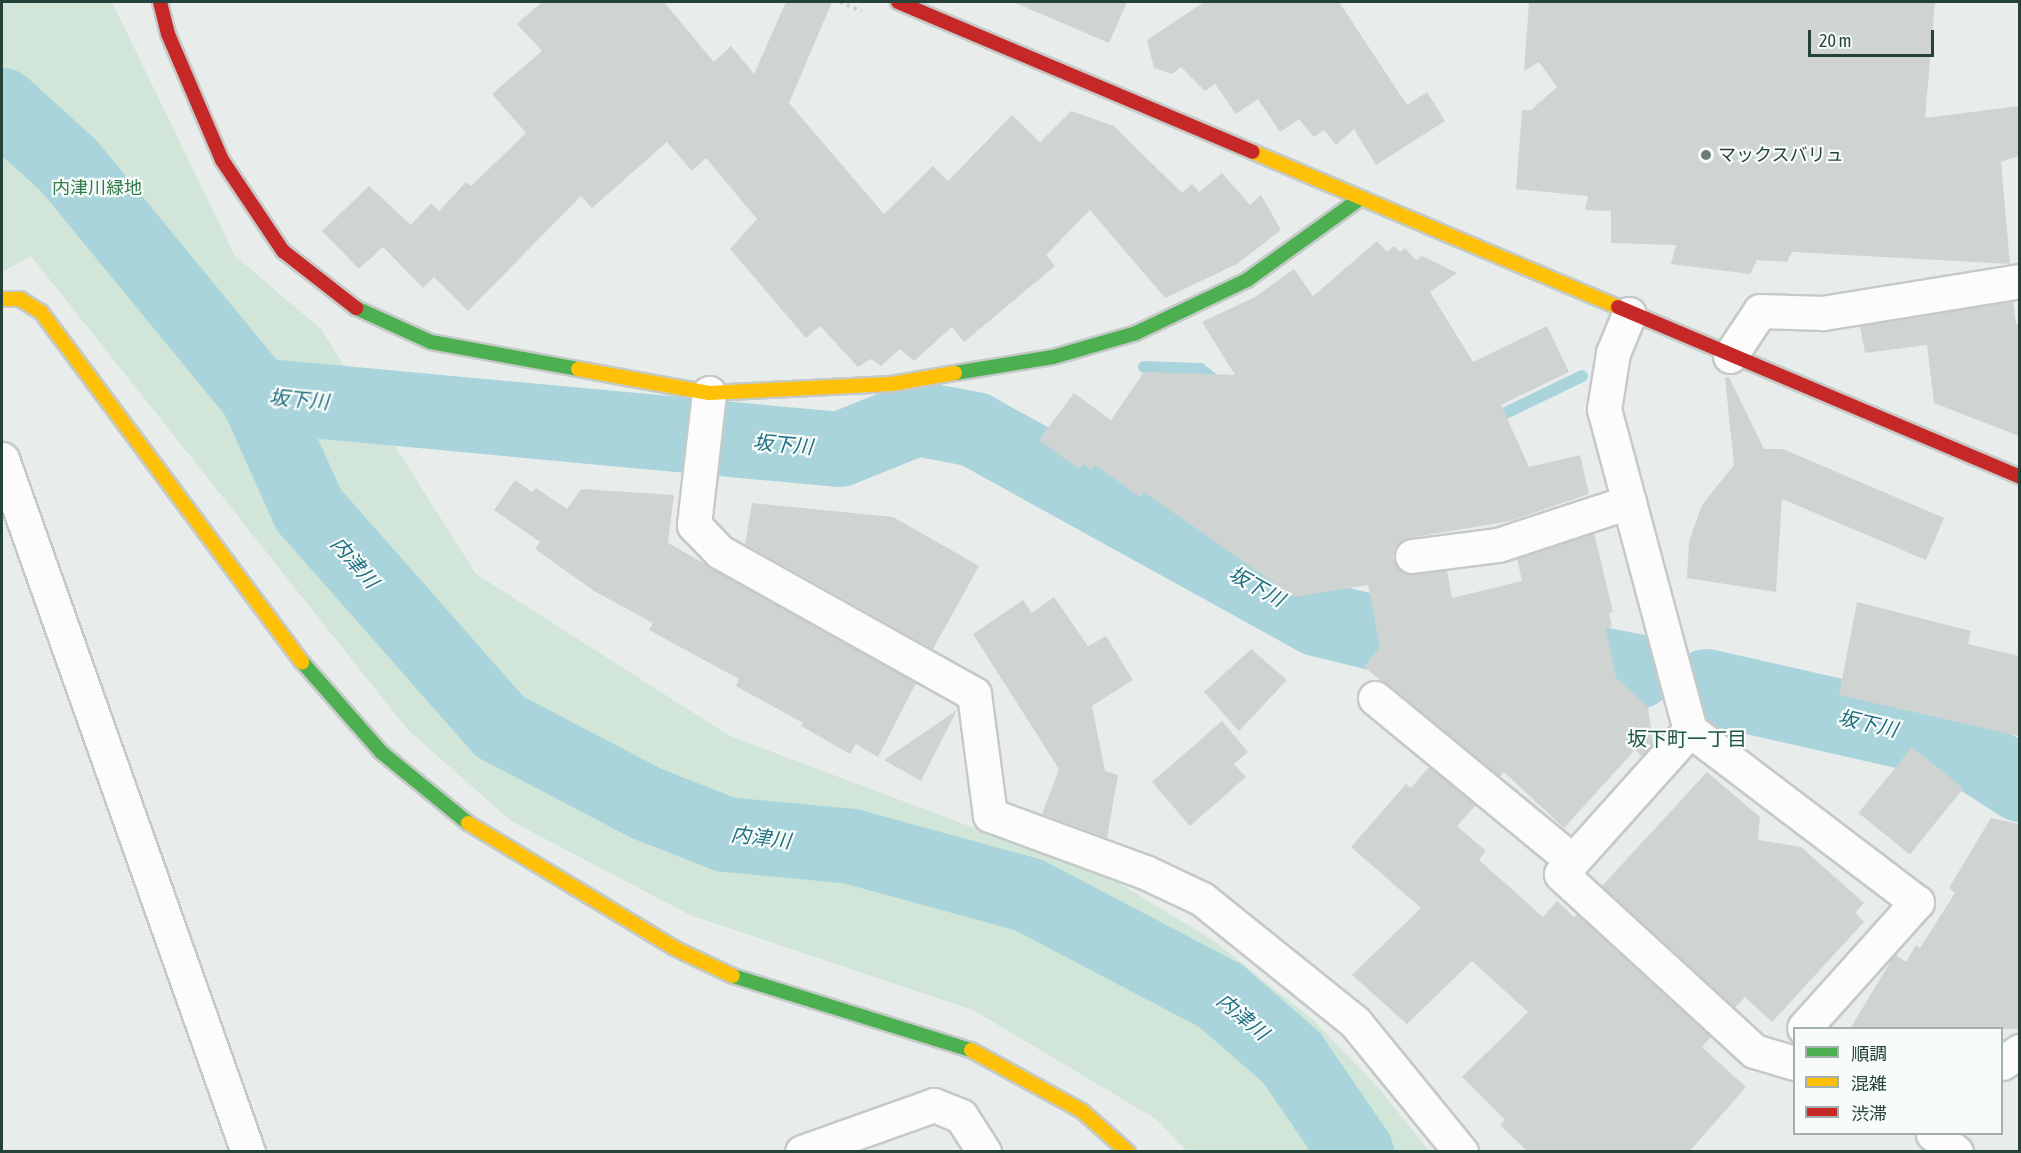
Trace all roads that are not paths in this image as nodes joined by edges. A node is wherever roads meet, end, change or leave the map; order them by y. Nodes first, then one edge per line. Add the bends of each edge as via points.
1 (160, 2) edge
2 (898, 2) edge
3 (1361, 198) junction
4 (2019, 281) edge
5 (2, 299) edge
6 (1629, 314) junction
7 (1730, 356) junction
8 (708, 400) junction
9 (2, 459) edge
10 (2019, 477) edge
11 (1629, 502) junction
12 (1412, 556) dead end
13 (1375, 698) dead end
14 (1690, 730) junction
15 (1573, 861) junction
16 (1806, 1027) edge
17 (2019, 1051) edge
18 (1789, 1053) edge
19 (2003, 1062) edge
20 (248, 1152) edge
21 (802, 1152) edge
22 (984, 1152) edge
23 (1128, 1152) edge
24 (1461, 1152) edge

1 - 8 street via 168,34 222,160 283,251 366,315 431,342
2 - 3 street
3 - 6 street
3 - 8 street via 1247,280 1115,339 1053,357 891,384
4 - 7 street via 1823,313 1760,311
5 - 23 street via 20,299 41,312 296,655 381,752 481,833 674,948 742,980 974,1051 1082,1111
6 - 7 street
6 - 11 street via 1613,353 1604,409
7 - 10 street
8 - 24 street via 694,525 720,552 974,694 990,815 1145,872 1202,900 1355,1022
9 - 20 street
11 - 12 street via 1498,545
11 - 14 street
13 - 15 street
14 - 15 street
14 - 16 street via 1917,902
15 - 18 street via 1561,874 1754,1051
17 - 19 street
21 - 22 street via 934,1105 961,1116

